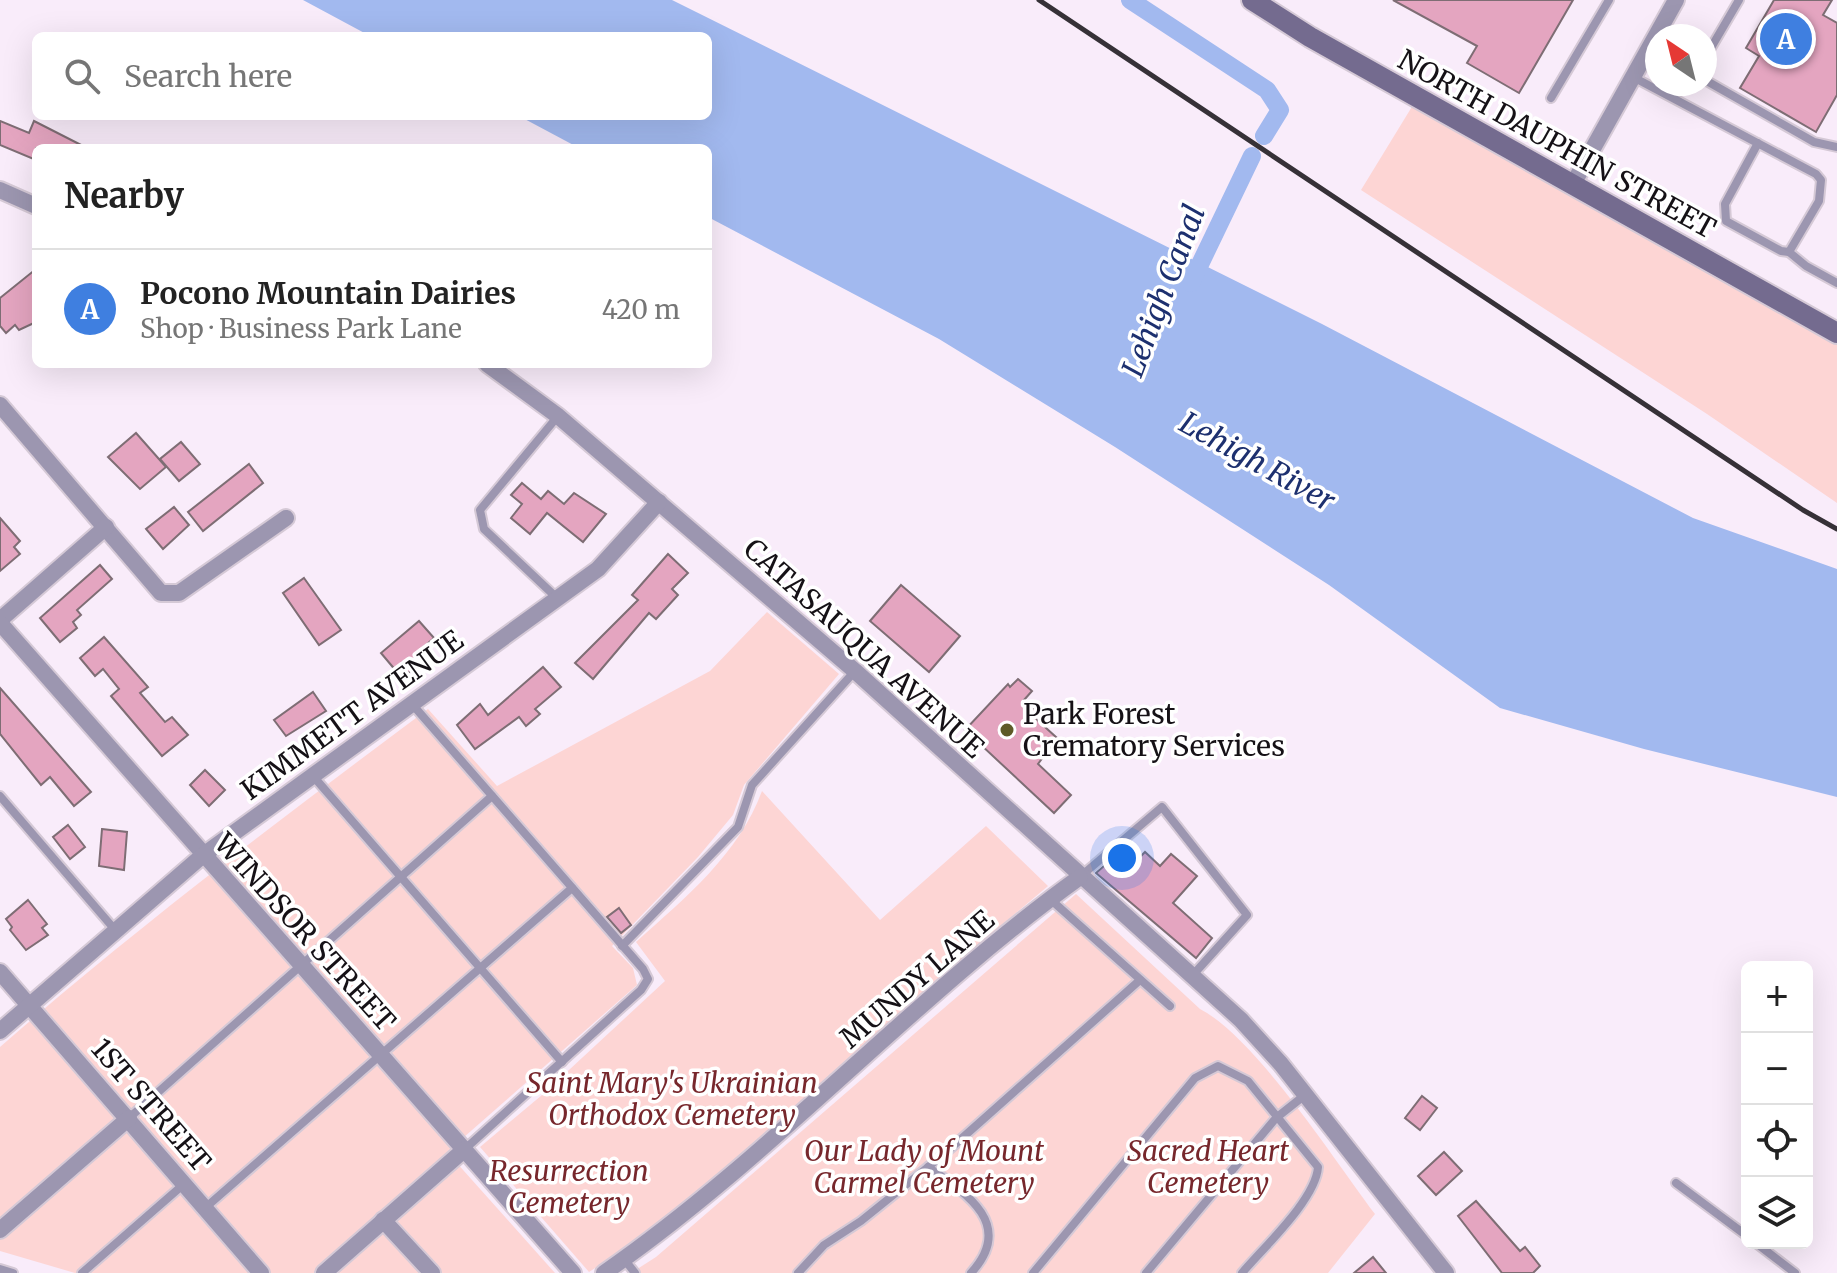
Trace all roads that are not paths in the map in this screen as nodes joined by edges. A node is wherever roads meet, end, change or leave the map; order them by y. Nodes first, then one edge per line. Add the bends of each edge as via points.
1 (1252, 0) edge
2 (1609, 0) edge
3 (1676, 0) edge
4 (1739, 0) edge
5 (1665, 24) edge
6 (1717, 38) edge
7 (1645, 59) edge
8 (1633, 77) junction
9 (1717, 87) edge
10 (1551, 98) dead end
11 (1758, 143) junction
12 (1837, 147) edge
13 (1573, 184) junction
14 (5, 197) edge
15 (32, 205) edge
16 (1789, 252) junction
17 (1837, 283) edge
18 (1837, 333) edge
19 (492, 368) edge
20 (0, 405) edge
21 (558, 416) junction
22 (659, 502) junction
23 (286, 518) dead end
24 (106, 527) junction
25 (557, 598) junction
26 (0, 622) edge
27 (855, 671) junction
28 (412, 704) junction
29 (313, 776) junction
30 (0, 796) edge
31 (492, 796) junction
32 (202, 856) junction
33 (401, 877) junction
34 (1080, 877) junction
35 (572, 888) junction
36 (1050, 899) junction
37 (117, 932) junction
38 (622, 946) junction
39 (300, 966) junction
40 (480, 968) junction
41 (0, 972) edge
42 (1192, 976) junction
43 (1140, 980) junction
44 (29, 1006) junction
45 (1170, 1006) dead end
46 (0, 1031) edge
47 (380, 1055) junction
48 (562, 1062) junction
49 (1305, 1095) junction
50 (129, 1118) junction
51 (1276, 1118) junction
52 (465, 1149) junction
53 (928, 1167) junction
54 (1676, 1183) dead end
55 (185, 1184) junction
56 (205, 1208) junction
57 (383, 1220) junction
58 (0, 1230) edge
59 (1741, 1232) edge
60 (1764, 1249) edge
61 (624, 1259) junction
62 (0, 1269) edge
63 (13, 1273) edge
64 (82, 1273) edge
65 (261, 1273) edge
66 (324, 1273) edge
67 (432, 1273) edge
68 (573, 1273) edge
69 (604, 1273) edge
70 (635, 1273) edge
71 (798, 1273) edge
72 (971, 1273) edge
73 (1033, 1273) edge
74 (1146, 1273) edge
75 (1242, 1273) edge
76 (1446, 1273) edge
77 (1795, 1273) edge

1 - 13 street, NORTH DAUPHIN STREET
2 - 10 lane
3 - 5 street
4 - 6 lane
7 - 8 street
8 - 11 lane
8 - 13 street
9 - 12 lane via 1814,142
11 - 16 lane via 1821,180 1819,201
11 - 16 lane via 1725,204 1726,221
13 - 18 street, NORTH DAUPHIN STREET
14 - 15 street
16 - 17 lane
19 - 21 street, CATASAUQUA AVENUE
20 - 24 street
21 - 22 street, CATASAUQUA AVENUE
21 - 25 lane via 480,510 484,529
22 - 25 street, KIMMETT AVENUE via 598,569
22 - 27 street, CATASAUQUA AVENUE
23 - 24 street via 179,593 161,593
24 - 26 street
25 - 28 street, KIMMETT AVENUE
26 - 32 street, WINDSOR STREET
27 - 34 street, CATASAUQUA AVENUE
27 - 38 lane via 752,785 738,827
28 - 29 street, KIMMETT AVENUE
28 - 31 lane
29 - 32 street, KIMMETT AVENUE
29 - 33 lane
30 - 37 lane
31 - 33 lane
31 - 35 lane
32 - 37 street, KIMMETT AVENUE
32 - 39 street, WINDSOR STREET
33 - 39 lane
33 - 40 lane
34 - 36 street, MUNDY LANE
34 - 42 street, CATASAUQUA AVENUE
34 - 42 lane via 1162,807 1247,915
35 - 38 lane
35 - 40 lane
36 - 43 lane
36 - 61 street, MUNDY LANE via 672,1226
37 - 44 street, KIMMETT AVENUE
38 - 48 lane via 648,979
39 - 47 street, WINDSOR STREET
39 - 50 lane
40 - 47 lane
40 - 48 lane
41 - 44 street, 1ST STREET
42 - 49 street, CATASAUQUA AVENUE via 1241,1020
43 - 45 lane
43 - 53 lane
44 - 46 street, KIMMETT AVENUE
44 - 50 street, 1ST STREET
47 - 52 street, WINDSOR STREET
47 - 56 lane
48 - 52 lane
49 - 51 lane
49 - 76 street, CATASAUQUA AVENUE
50 - 55 street, 1ST STREET
50 - 58 street
51 - 73 lane via 1234,1071 1218,1066 1204,1071
51 - 74 lane
51 - 75 lane via 1315,1161 1317,1180
52 - 57 street
52 - 68 street, WINDSOR STREET
53 - 71 lane via 824,1245
53 - 72 lane via 957,1187 987,1224 992,1238 988,1251
54 - 59 lane
55 - 56 street, 1ST STREET
55 - 64 lane
56 - 65 street, 1ST STREET
57 - 66 street
57 - 67 street
60 - 77 lane
61 - 69 street, MUNDY LANE
61 - 70 lane
62 - 63 lane

